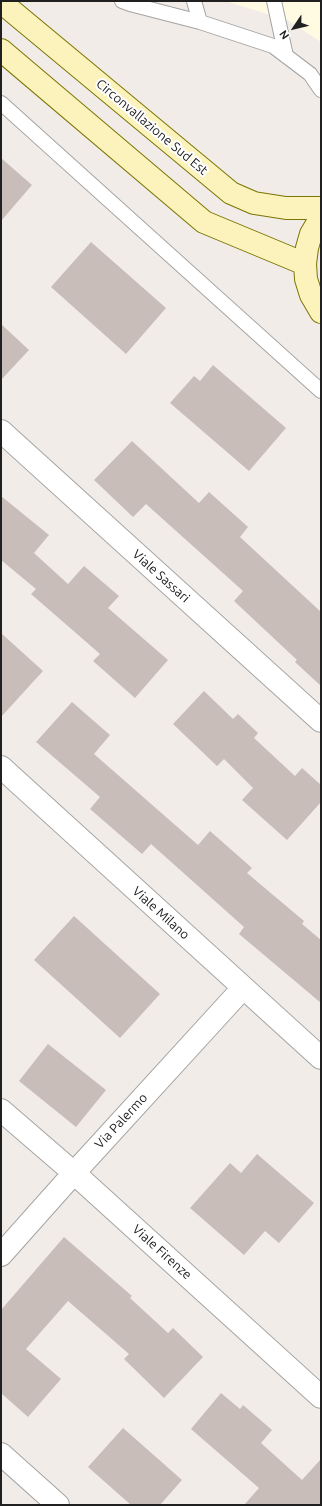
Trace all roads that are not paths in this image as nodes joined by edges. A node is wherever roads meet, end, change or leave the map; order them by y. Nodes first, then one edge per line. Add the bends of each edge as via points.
1 (122, 1) edge
2 (194, 1) edge
3 (274, 1) edge
4 (1, 2) edge
5 (200, 22) junction
6 (1, 50) edge
7 (286, 56) junction
8 (321, 90) edge
9 (1, 103) edge
10 (321, 208) edge
11 (321, 218) edge
12 (305, 264) junction
13 (321, 312) edge
14 (321, 391) edge
15 (1, 431) edge
16 (321, 721) edge
17 (1, 767) edge
18 (243, 988) junction
19 (321, 1058) edge
20 (1, 1110) edge
21 (74, 1172) junction
22 (1, 1255) edge
23 (321, 1397) edge
24 (1, 1454) edge
25 (58, 1505) edge

1 - 5 lane
2 - 5 lane
3 - 7 lane
4 - 10 main road, Circonvallazione Sud Est via 231,193 254,203 286,208
5 - 7 lane via 273,46
6 - 12 main road via 204,222
7 - 8 lane via 310,74
9 - 14 lane
11 - 12 main road via 311,234
12 - 13 main road via 311,295
15 - 16 street, Viale Sassari
17 - 18 street, Viale Milano
18 - 19 street, Viale Milano
18 - 21 street, Via Palermo
20 - 21 street, Viale Firenze
21 - 22 street, Via Palermo
21 - 23 street, Viale Firenze
24 - 25 street

